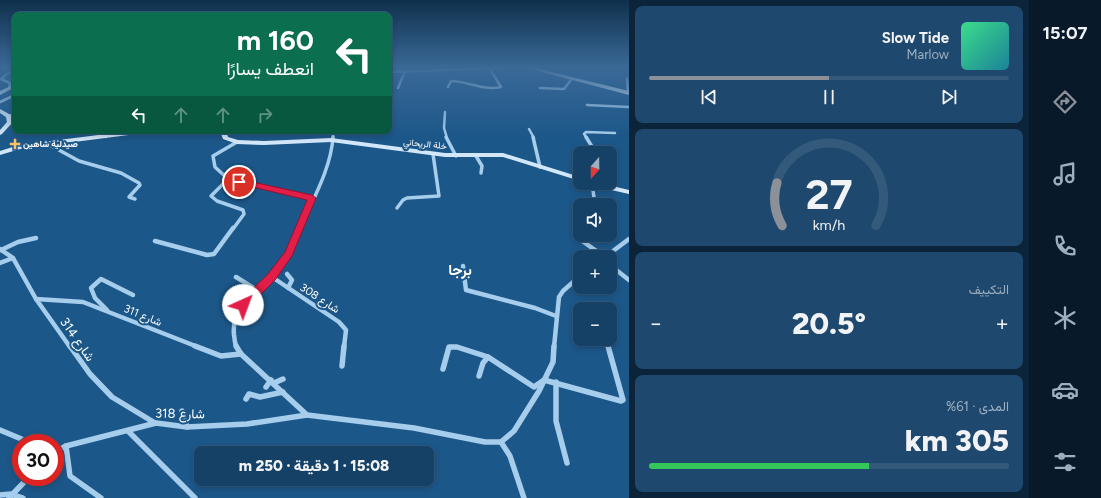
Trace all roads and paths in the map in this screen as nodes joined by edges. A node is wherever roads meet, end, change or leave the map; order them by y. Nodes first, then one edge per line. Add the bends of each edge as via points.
1 (617, 90) edge
2 (629, 93) edge
3 (12, 96) edge
4 (0, 102) edge
5 (587, 105) dead end
6 (629, 107) edge
7 (0, 111) edge
8 (445, 112) dead end
9 (12, 115) edge
10 (8, 116) junction
11 (529, 129) dead end
12 (0, 133) edge
13 (615, 133) dead end
14 (105, 134) edge
15 (224, 134) edge
16 (332, 134) edge
17 (331, 140) junction
18 (237, 142) junction
19 (48, 144) junction
20 (591, 146) edge
21 (0, 153) edge
22 (433, 154) junction
23 (456, 156) junction
24 (476, 156) junction
25 (540, 167) junction
26 (481, 173) dead end
27 (573, 177) edge
28 (228, 179) junction
29 (617, 188) edge
30 (629, 192) edge
31 (312, 198) junction
32 (135, 199) dead end
33 (397, 208) dead end
34 (36, 238) dead end
35 (629, 240) edge
36 (155, 241) dead end
37 (584, 242) edge
38 (0, 249) edge
39 (595, 250) edge
40 (615, 250) edge
41 (13, 258) junction
42 (0, 263) edge
43 (463, 266) dead end
44 (617, 271) edge
45 (287, 274) dead end
46 (236, 277) dead end
47 (272, 277) junction
48 (629, 280) edge
49 (573, 282) edge
50 (288, 288) junction
51 (257, 290) junction
52 (133, 295) dead end
53 (36, 299) junction
54 (108, 312) junction
55 (556, 316) junction
56 (608, 346) dead end
57 (241, 354) junction
58 (488, 357) junction
59 (342, 366) dead end
60 (443, 369) dead end
61 (479, 376) dead end
62 (283, 379) dead end
63 (544, 380) junction
64 (273, 382) junction
65 (556, 382) junction
66 (266, 388) dead end
67 (283, 392) junction
68 (246, 399) dead end
69 (182, 411) dead end
70 (307, 415) junction
71 (156, 423) junction
72 (187, 427) junction
73 (0, 430) edge
74 (128, 431) junction
75 (12, 435) edge
76 (501, 442) junction
77 (66, 446) joint
78 (567, 463) dead end
79 (20, 486) edge
80 (0, 495) edge
81 (10, 496) edge
82 (23, 498) edge
83 (101, 498) edge
84 (195, 498) edge
85 (524, 498) edge

1 - 2 main road
3 - 4 street
5 - 6 street
7 - 10 main road
8 - 23 street via 444,129
9 - 10 street
10 - 12 main road via 10,122
11 - 25 street
13 - 20 street via 586,132 584,134
14 - 19 main road
15 - 18 main road via 225,138
16 - 17 street
17 - 18 main road, خلة الريحاني
17 - 22 main road, خلة الريحاني
17 - 31 street via 332,149
18 - 28 street via 213,156 216,169
19 - 21 main road via 19,147
19 - 32 street via 79,161 121,173 139,182 140,185 130,197
22 - 23 main road, خلة الريحاني
22 - 33 street via 439,196 407,198
23 - 24 main road, خلة الريحاني
24 - 25 main road, خلة الريحاني via 503,155
24 - 26 street via 482,166
25 - 27 main road, خلة الريحاني
28 - 31 street
28 - 36 street via 211,196 217,201 243,210 244,214 214,254 206,255
29 - 30 main road
31 - 47 street via 289,254
34 - 38 street
35 - 40 street
37 - 39 street
38 - 41 street
41 - 42 street
41 - 53 street, شارع 314
43 - 55 street via 466,290
44 - 48 street
45 - 50 street via 292,280
46 - 51 street
47 - 50 street, شارع 308
47 - 51 street
49 - 55 street via 559,297
50 - 59 street, شارع 308 via 335,318 346,330
51 - 57 street via 239,311 233,324 235,344
52 - 54 street via 110,282 97,282 91,288 92,293
53 - 54 street, شارع 311 via 83,302
53 - 71 street, شارع 314 via 90,374 112,397
54 - 57 street, شارع 311 via 221,356
55 - 63 street via 553,362
56 - 65 street via 623,400
57 - 64 street
58 - 60 street via 449,347
58 - 61 street
58 - 63 street via 528,385 534,387
62 - 64 street
63 - 65 street
63 - 76 street via 514,431
64 - 66 street
64 - 67 street
65 - 78 street via 556,421
67 - 68 street via 260,397 249,394
67 - 70 street
69 - 72 street
70 - 72 street, شارع 318 via 248,424
70 - 76 street, شارع 318 via 414,428 485,442
71 - 72 street, شارع 318
71 - 74 street, شارع 318
73 - 75 street
74 - 77 street, شارع 318
74 - 84 street
76 - 85 street via 510,456
77 - 83 street via 70,476
79 - 81 street
80 - 81 street
81 - 82 street

